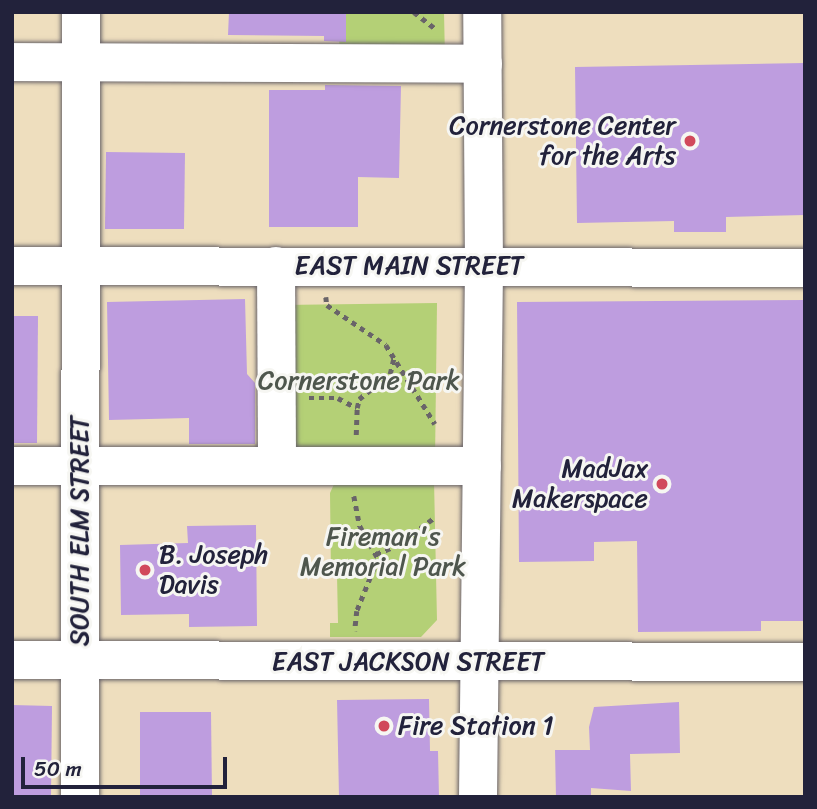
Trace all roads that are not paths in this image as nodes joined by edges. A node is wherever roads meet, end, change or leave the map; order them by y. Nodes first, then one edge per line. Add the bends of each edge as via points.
1 (81, 12) edge
2 (482, 12) edge
3 (80, 61) junction
4 (12, 62) edge
5 (483, 64) junction
6 (12, 266) edge
7 (79, 266) junction
8 (276, 266) junction
9 (484, 267) junction
10 (805, 268) edge
11 (12, 466) edge
12 (80, 466) junction
13 (277, 466) junction
14 (482, 466) junction
15 (12, 660) edge
16 (81, 661) junction
17 (805, 662) edge
18 (480, 663) junction
19 (80, 797) edge
20 (478, 797) edge

1 - 3 main road, SOUTH ELM STREET
2 - 5 main road
3 - 4 main road
3 - 5 main road
3 - 7 main road, SOUTH ELM STREET
5 - 9 main road
6 - 7 main road, EAST MAIN STREET
7 - 8 main road, EAST MAIN STREET
7 - 12 main road, SOUTH ELM STREET
8 - 9 main road, EAST MAIN STREET
8 - 13 main road
9 - 10 main road, EAST MAIN STREET
9 - 14 main road
11 - 12 main road
12 - 13 main road
12 - 16 main road, SOUTH ELM STREET
13 - 14 main road
14 - 18 main road
15 - 16 main road, EAST JACKSON STREET
16 - 18 main road, EAST JACKSON STREET
16 - 19 main road, SOUTH ELM STREET
17 - 18 main road, EAST JACKSON STREET
18 - 20 main road

